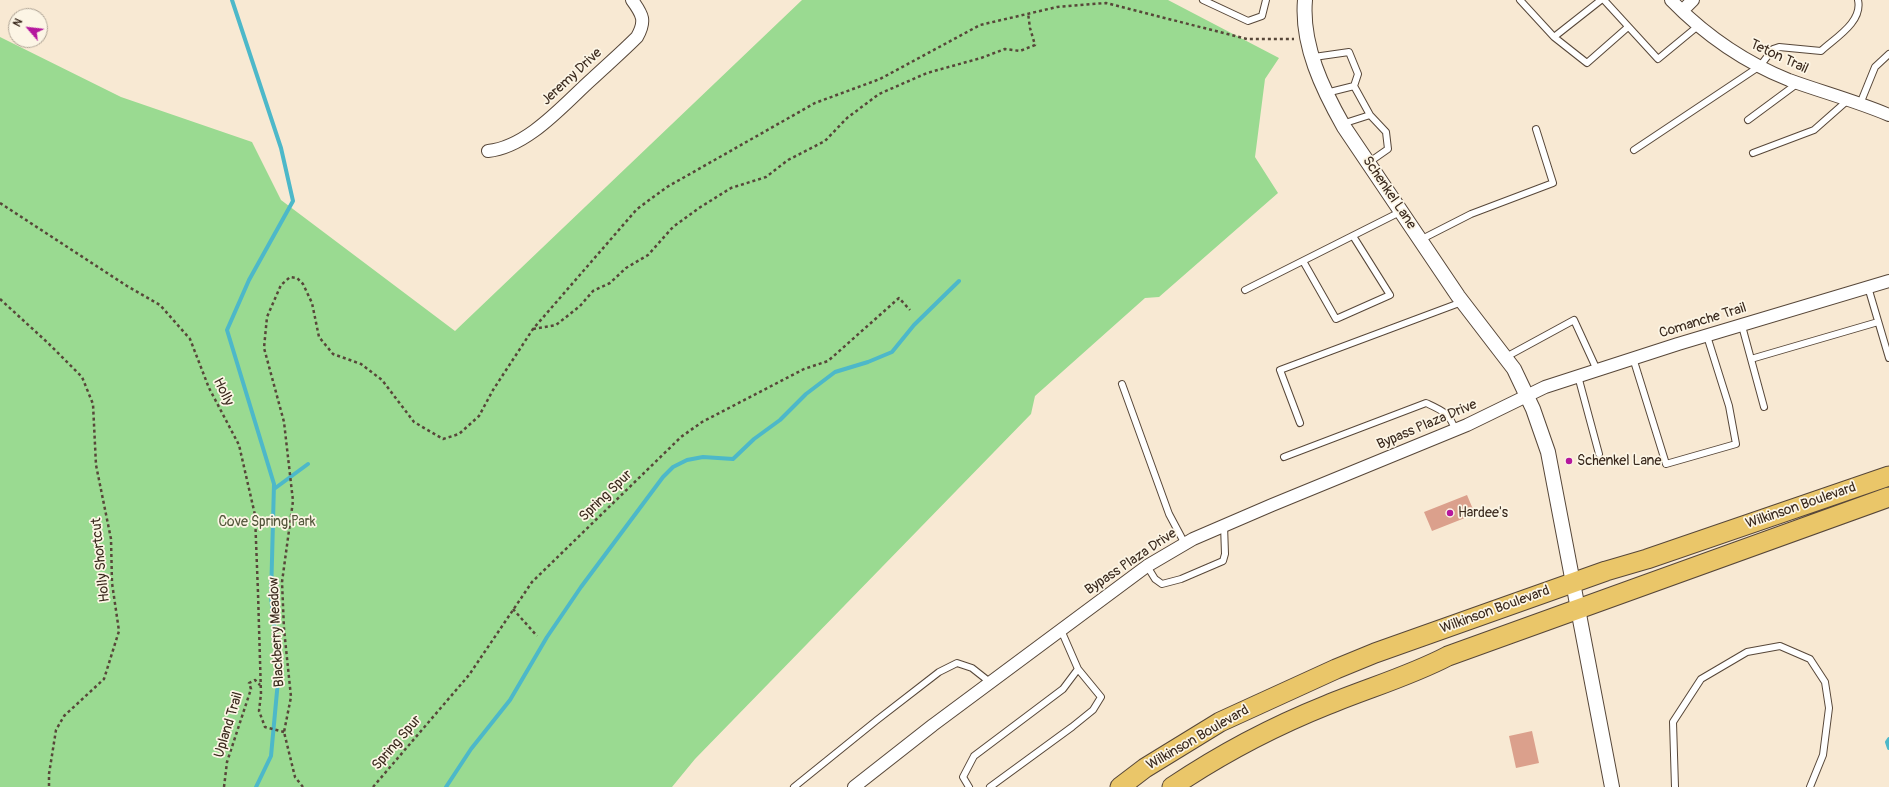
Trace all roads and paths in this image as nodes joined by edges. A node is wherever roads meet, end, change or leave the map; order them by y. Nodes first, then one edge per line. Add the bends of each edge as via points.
1 (632, 0) edge
2 (1204, 0) edge
3 (1266, 0) edge
4 (1305, 0) edge
5 (1520, 0) edge
6 (1602, 0) edge
7 (1671, 0) edge
8 (1693, 0) edge
9 (1858, 0) edge
10 (1682, 11) junction
11 (1028, 13) junction
12 (1698, 26) junction
13 (1628, 28) junction
14 (1554, 37) junction
15 (1307, 39) junction
16 (1889, 54) edge
17 (1314, 57) junction
18 (1760, 66) junction
19 (1798, 83) junction
20 (1354, 86) junction
21 (1326, 93) junction
22 (1854, 102) junction
23 (1370, 115) junction
24 (1889, 115) edge
25 (1748, 120) dead end
26 (1342, 124) junction
27 (1536, 128) dead end
28 (1634, 150) dead end
29 (488, 152) dead end
30 (1753, 153) dead end
31 (1368, 163) junction
32 (0, 203) edge
33 (1402, 211) junction
34 (1353, 236) junction
35 (1420, 240) junction
36 (1303, 261) junction
37 (1889, 281) edge
38 (1868, 287) junction
39 (1245, 290) dead end
40 (0, 299) edge
41 (1462, 302) junction
42 (910, 310) dead end
43 (1878, 322) junction
44 (1742, 326) junction
45 (533, 329) junction
46 (1707, 336) junction
47 (1506, 357) junction
48 (1633, 358) junction
49 (1889, 358) edge
50 (1751, 359) junction
51 (1597, 370) junction
52 (1578, 376) junction
53 (1122, 384) dead end
54 (1528, 396) junction
55 (1764, 407) dead end
56 (1300, 423) dead end
57 (1455, 430) junction
58 (1599, 454) dead end
59 (1284, 457) dead end
60 (1889, 476) edge
61 (1889, 497) edge
62 (1224, 525) junction
63 (1185, 544) junction
64 (1147, 566) junction
65 (1573, 583) junction
66 (513, 609) junction
67 (1579, 609) junction
68 (1061, 630) junction
69 (537, 636) dead end
70 (1078, 669) junction
71 (991, 683) junction
72 (260, 686) junction
73 (284, 732) junction
74 (49, 787) edge
75 (224, 787) edge
76 (303, 787) edge
77 (373, 787) edge
78 (794, 787) edge
79 (854, 787) edge
80 (968, 787) edge
81 (990, 787) edge
82 (1120, 787) edge
83 (1172, 787) edge
84 (1612, 787) edge
85 (1675, 787) edge
86 (1810, 787) edge

1 - 29 street, Jeremy Drive via 642,16 642,26 637,37 537,128 514,143
2 - 3 lane via 1248,21 1262,16
4 - 15 street, Schenkel Lane
5 - 14 lane
6 - 13 lane
6 - 14 lane
7 - 10 street, Teton Trail
8 - 10 street
9 - 18 lane via 1855,20 1821,51 1773,48
10 - 12 street, Teton Trail
11 - 15 path via 1058,7 1106,3 1246,39
11 - 45 path via 980,25 880,79 815,103 667,187 637,209
11 - 45 path via 1035,45 1020,51 1006,49 927,73 879,94 847,118 825,141 788,160 766,177 731,188 699,208 673,227 648,255 593,291 556,326
12 - 13 lane via 1658,59
12 - 18 street, Teton Trail via 1723,45
13 - 14 lane via 1587,63
15 - 17 street, Schenkel Lane
16 - 22 lane via 1875,67
17 - 20 lane via 1349,52 1358,74
17 - 21 street, Schenkel Lane
18 - 19 street, Teton Trail
18 - 28 lane
19 - 22 street, Teton Trail
19 - 25 lane
20 - 21 lane
20 - 23 lane
21 - 26 street, Schenkel Lane
22 - 24 street, Teton Trail
22 - 30 lane via 1814,130
23 - 26 lane
23 - 31 lane via 1386,132 1388,149
26 - 31 street, Schenkel Lane
27 - 35 lane via 1553,184 1471,214
31 - 33 street, Schenkel Lane
32 - 72 path, Holly via 160,305 190,339 208,388 239,445 254,515
33 - 34 lane
33 - 35 street, Schenkel Lane
34 - 36 lane
34 - 36 lane via 1390,295 1336,319
35 - 41 street, Schenkel Lane
36 - 39 lane
37 - 38 street, Comanche Trail
38 - 43 lane
38 - 44 street, Comanche Trail
40 - 74 path, Holly Shortcut via 82,377 93,404 96,465 111,539 112,583 119,631 104,679 64,716 56,730
41 - 47 street, Schenkel Lane
41 - 56 lane via 1280,370
42 - 66 path, Spring Spur via 899,298 828,361 804,369 702,422 681,437 532,582
43 - 49 lane
43 - 50 lane
44 - 46 street, Comanche Trail
44 - 50 lane
45 - 73 path, Blackberry Meadow via 479,416 459,434 443,439 414,422 377,376 361,364 333,354 319,337 312,303 303,284 297,278 290,277 281,285 267,317 264,348 284,422 293,501 282,582 291,697
46 - 48 street, Comanche Trail
46 - 48 lane via 1729,406 1736,444 1666,464
47 - 51 lane via 1574,320
47 - 54 street, Schenkel Lane
48 - 51 street, Comanche Trail
50 - 55 lane
51 - 52 street, Comanche Trail
52 - 54 street, Comanche Trail via 1545,387
52 - 58 lane
53 - 63 lane via 1170,514
54 - 57 street, Bypass Plaza Drive
54 - 65 street, Schenkel Lane via 1548,452
57 - 59 lane via 1452,420 1443,411 1426,404
57 - 62 street, Bypass Plaza Drive
60 - 65 highway, Wilkinson Boulevard
61 - 67 highway, Wilkinson Boulevard
62 - 63 street, Bypass Plaza Drive
62 - 64 lane via 1223,561 1181,579 1162,584 1155,579
63 - 64 street, Bypass Plaza Drive
64 - 68 street, Bypass Plaza Drive
65 - 67 street, Schenkel Lane
65 - 82 highway, Wilkinson Boulevard via 1375,653 1297,685 1220,722 1145,768
66 - 69 path
66 - 77 path, Spring Spur via 468,675
67 - 83 highway, Wilkinson Boulevard via 1448,656 1422,670 1292,720 1222,755
67 - 84 street, Schenkel Lane
68 - 70 lane
68 - 71 street, Bypass Plaza Drive
70 - 80 lane via 1063,688 974,756 963,777
70 - 81 lane via 1102,697 1093,710
71 - 78 lane via 972,668 957,664 939,672
71 - 79 street, Bypass Plaza Drive
72 - 73 path, Holly via 259,711 265,727
72 - 75 path, Upland Trail via 255,680 249,683 251,689 227,762
73 - 76 path via 296,777
85 - 86 lane via 1673,722 1701,679 1747,652 1780,646 1810,659 1825,682 1830,708 1823,755

